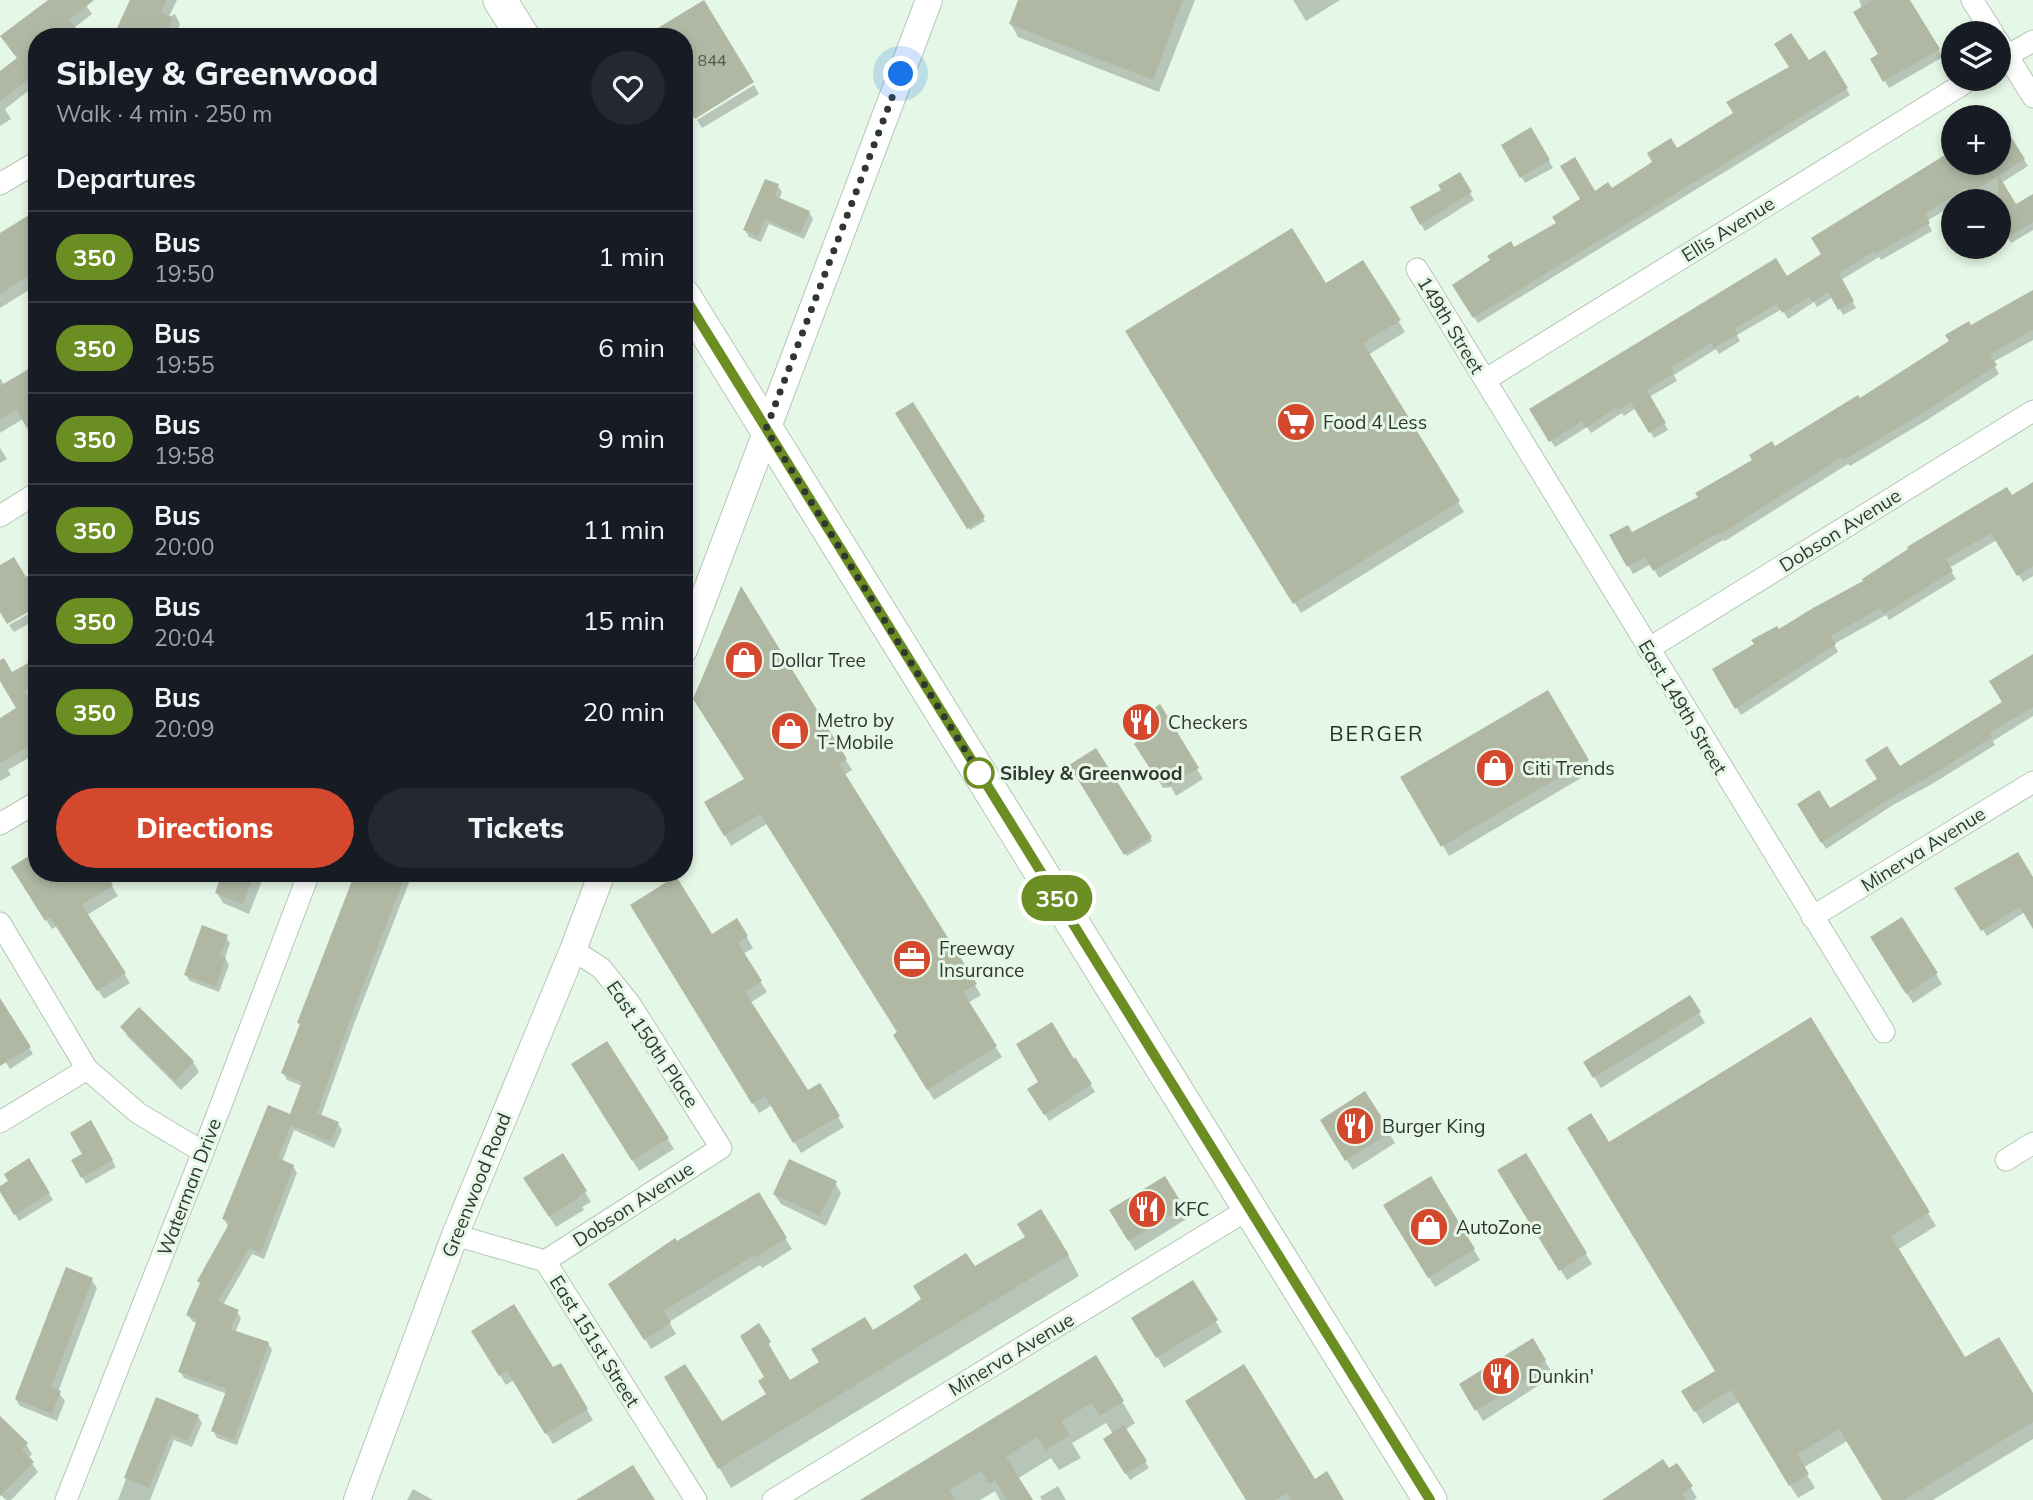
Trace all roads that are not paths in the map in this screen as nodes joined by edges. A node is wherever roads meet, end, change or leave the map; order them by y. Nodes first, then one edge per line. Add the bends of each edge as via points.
1 (929, 0) edge
2 (1972, 0) edge
3 (505, 2) edge
4 (1985, 21) edge
5 (518, 28) edge
6 (2033, 41) edge
7 (2011, 50) edge
8 (2011, 66) edge
9 (1951, 91) edge
10 (2033, 97) edge
11 (28, 167) edge
12 (0, 184) edge
13 (1417, 269) dead end
14 (693, 311) edge
15 (1485, 380) junction
16 (2033, 411) edge
17 (766, 429) junction
18 (28, 499) edge
19 (0, 516) edge
20 (693, 626) edge
21 (1648, 649) junction
22 (2033, 782) edge
23 (28, 807) edge
24 (0, 824) edge
25 (306, 882) edge
26 (598, 882) edge
27 (1812, 917) junction
28 (0, 923) edge
29 (573, 950) junction
30 (1884, 1032) dead end
31 (87, 1069) junction
32 (0, 1122) edge
33 (2033, 1143) edge
34 (721, 1148) joint
35 (203, 1152) junction
36 (2006, 1160) dead end
37 (1250, 1208) junction
38 (455, 1235) junction
39 (545, 1261) junction
40 (1420, 1496) edge
41 (66, 1500) edge
42 (357, 1500) edge
43 (696, 1500) edge
44 (773, 1500) edge

1 - 17 street
2 - 4 street
3 - 5 main road
6 - 7 street
8 - 10 street
9 - 15 street, Ellis Avenue
11 - 12 street
13 - 15 street, 149th Street
14 - 17 main road
15 - 21 street, East 149th Street
16 - 21 street, Dobson Avenue
17 - 20 street
17 - 37 main road
18 - 19 street
21 - 27 street, East 149th Street
22 - 27 street, Minerva Avenue
23 - 24 street
25 - 35 street, Waterman Drive
26 - 29 street, Greenwood Road
27 - 30 street, East 149th Street
28 - 31 street
29 - 34 street, East 150th Place via 601,968 630,1004
29 - 38 street, Greenwood Road
31 - 32 street
31 - 35 street via 138,1113
33 - 36 street
34 - 39 street, Dobson Avenue
35 - 41 street, Waterman Drive
37 - 40 main road
37 - 44 street, Minerva Avenue
38 - 39 street, East 151st Street
38 - 42 street, Greenwood Road
39 - 43 street, East 151st Street

